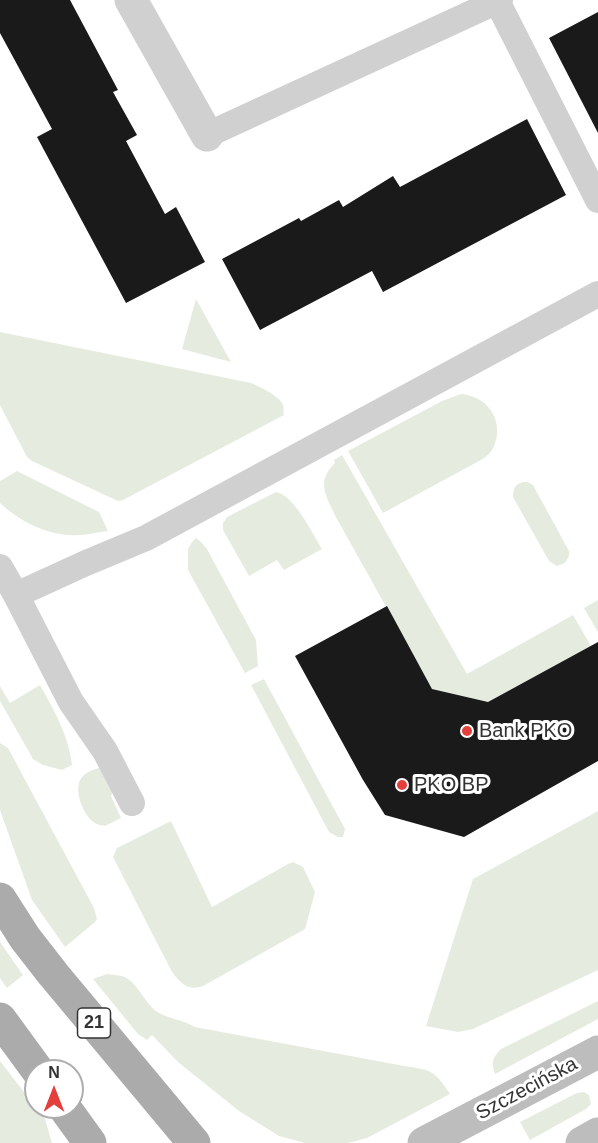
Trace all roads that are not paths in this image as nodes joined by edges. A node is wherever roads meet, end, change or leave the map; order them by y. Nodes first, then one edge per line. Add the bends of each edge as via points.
1 (131, 0) edge
2 (499, 1) edge
3 (207, 135) joint
4 (598, 200) edge
5 (598, 294) edge
6 (0, 567) edge
7 (15, 595) junction
8 (132, 803) dead end
9 (0, 899) edge
10 (0, 1019) edge
11 (598, 1052) edge
12 (29, 1059) edge
13 (73, 1119) edge
14 (598, 1134) edge
15 (90, 1143) edge
16 (194, 1143) edge
17 (424, 1143) edge
18 (582, 1143) edge

1 - 3 street
2 - 3 lane
2 - 4 lane
5 - 7 lane via 146,538
6 - 7 lane
7 - 8 lane via 71,702 105,751
9 - 16 main road, 21 via 67,991
10 - 12 main road
11 - 17 street, Szczecińska
13 - 15 main road
14 - 18 street

